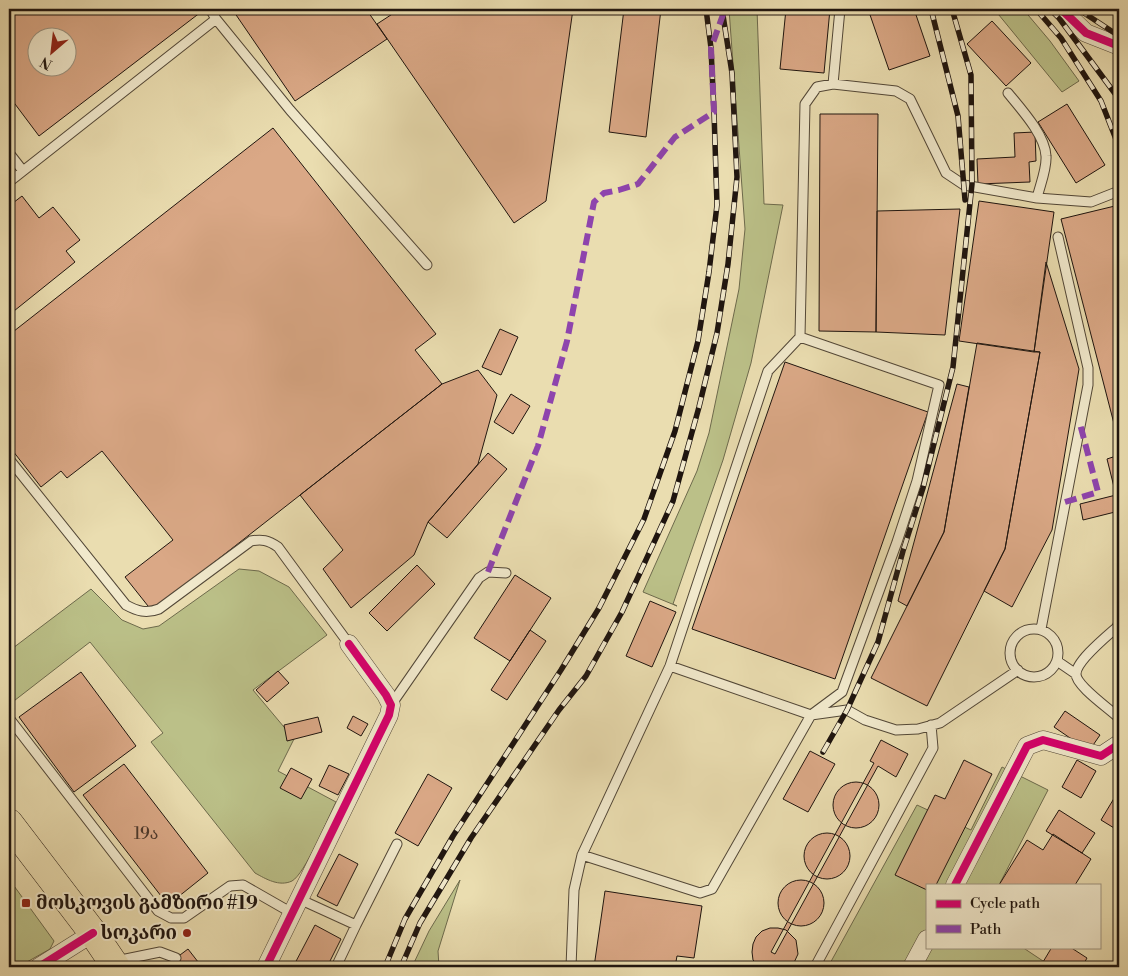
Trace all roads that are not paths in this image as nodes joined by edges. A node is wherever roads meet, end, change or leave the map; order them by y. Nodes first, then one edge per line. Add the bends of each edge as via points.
1 (210, 9) edge
2 (840, 9) edge
3 (1061, 9) edge
4 (216, 19) junction
5 (1119, 46) edge
6 (833, 84) junction
7 (1008, 93) dead end
8 (9, 153) edge
9 (23, 171) junction
10 (9, 182) edge
11 (1119, 191) edge
12 (1038, 198) junction
13 (1058, 237) dead end
14 (427, 266) dead end
15 (800, 337) junction
16 (9, 459) edge
17 (506, 573) dead end
18 (1119, 622) edge
19 (1041, 629) junction
20 (349, 644) joint
21 (1057, 661) junction
22 (670, 666) junction
23 (1018, 670) junction
24 (1076, 674) junction
25 (391, 705) junction
26 (811, 715) junction
27 (9, 718) edge
28 (1119, 718) edge
29 (931, 725) junction
30 (1119, 744) edge
31 (9, 822) edge
32 (397, 844) dead end
33 (582, 855) junction
34 (956, 884) edge
35 (296, 906) junction
36 (356, 925) junction
37 (93, 933) junction
38 (926, 941) edge
39 (176, 958) dead end
40 (114, 964) edge
41 (39, 967) edge
42 (266, 967) edge
43 (336, 967) edge
44 (571, 967) edge
45 (815, 967) edge
46 (912, 967) edge

1 - 4 lane
2 - 6 lane
3 - 5 street via 1086,33
4 - 9 lane
4 - 14 lane via 290,110
6 - 12 lane via 896,91 910,99 946,172 964,185
6 - 15 lane via 817,87 805,104
7 - 12 lane via 1045,145 1046,158
8 - 9 lane
9 - 10 lane
11 - 12 lane via 1091,202
13 - 19 lane via 1088,368 1088,385
15 - 22 lane via 768,371
15 - 26 lane via 939,386 908,507 842,692
16 - 20 lane via 126,605 152,612 251,541 262,539 278,547
17 - 25 lane via 488,572 479,578
18 - 24 lane via 1079,664
19 - 21 lane via 1058,645
19 - 23 lane via 1025,630 1013,640 1010,656
20 - 25 street
21 - 23 lane via 1054,668 1040,676 1032,677
21 - 24 lane
22 - 26 lane
22 - 33 lane
23 - 29 lane via 940,723
24 - 28 lane via 1080,684
25 - 35 street
26 - 29 lane via 847,710 896,730
26 - 33 lane via 712,889 700,892
27 - 35 lane via 158,911 171,918 184,918 230,886 243,885
29 - 45 lane via 933,748
30 - 34 street via 1101,756 1043,740 1027,746
31 - 37 main road
32 - 36 lane
33 - 44 lane via 574,890
35 - 36 lane
35 - 42 street
36 - 43 lane
37 - 40 main road
37 - 41 street
38 - 46 street
39 - 40 lane via 160,952

